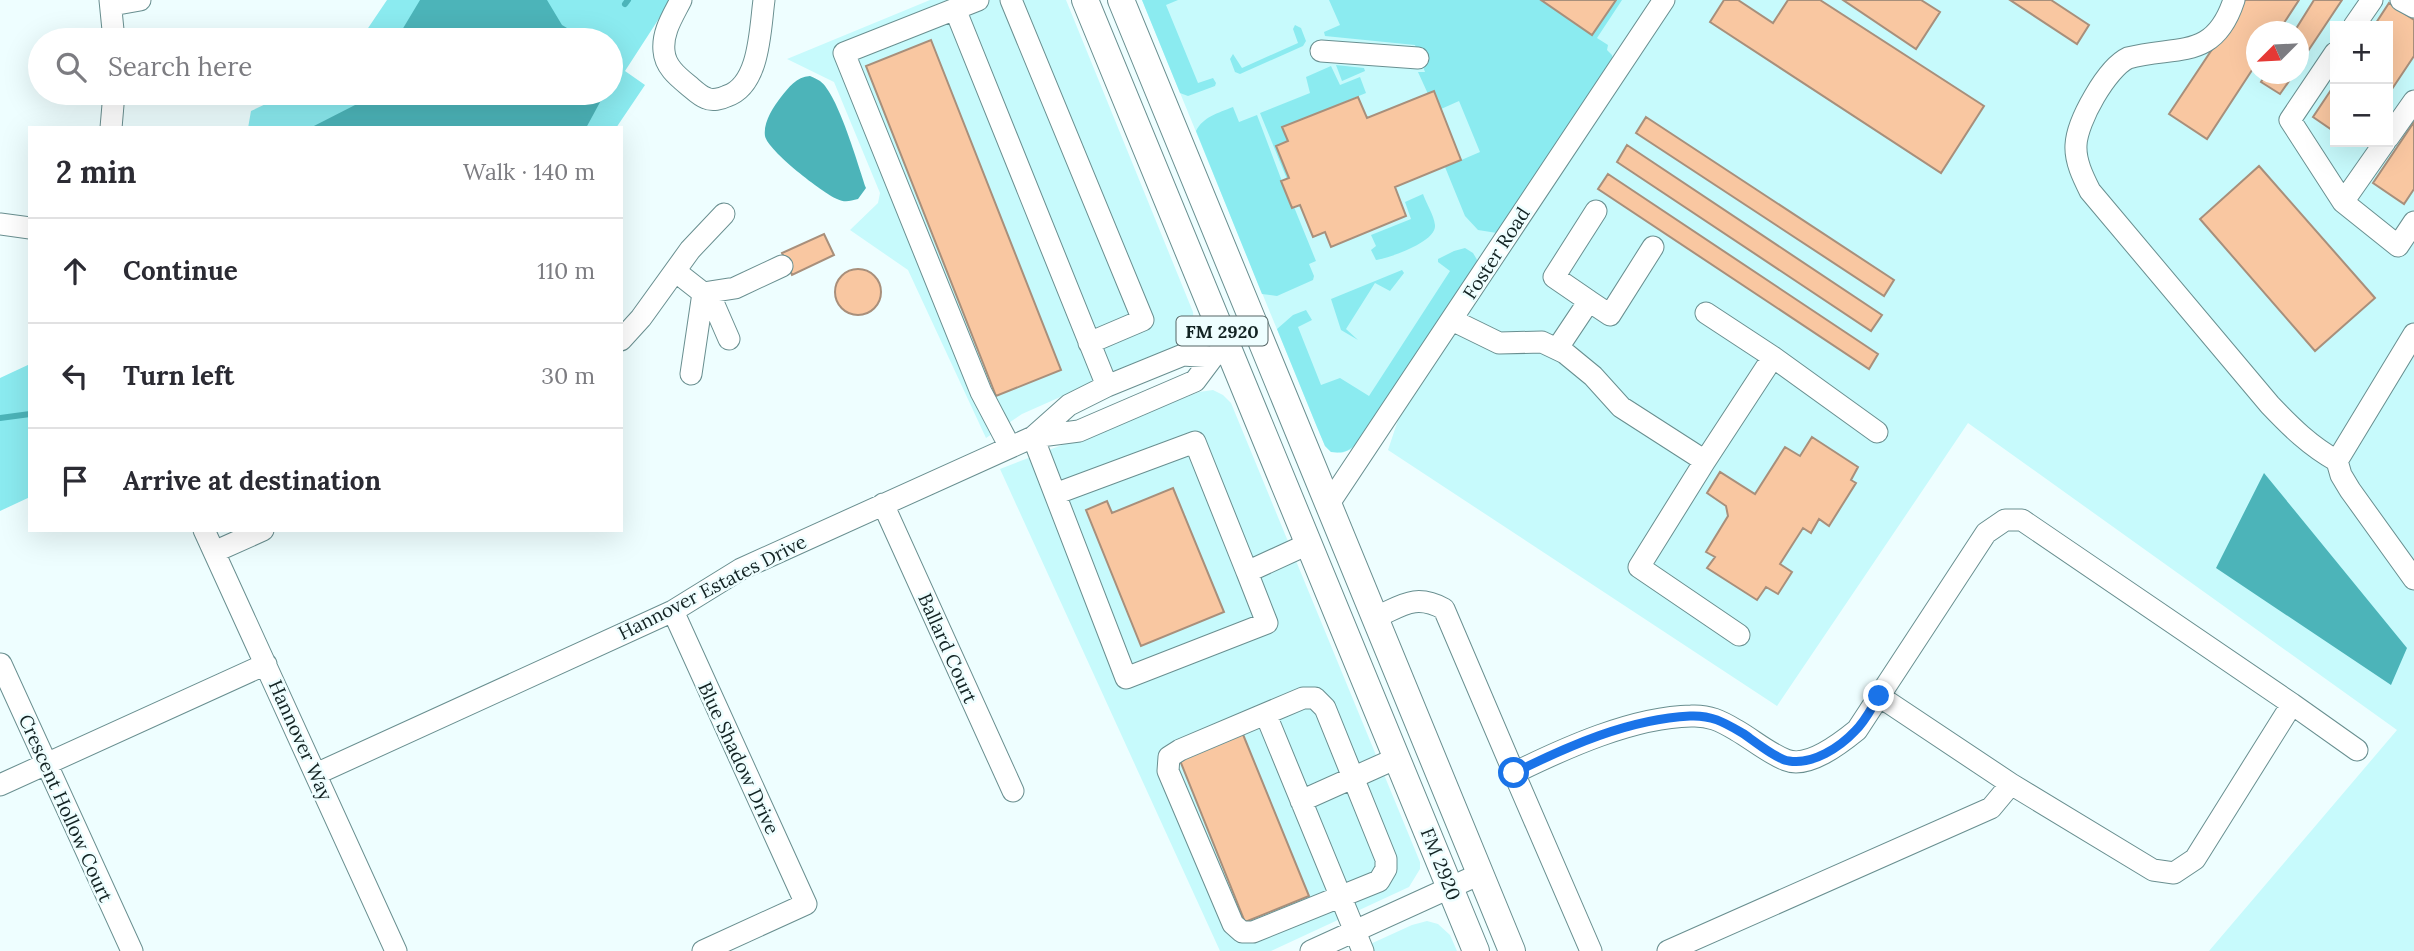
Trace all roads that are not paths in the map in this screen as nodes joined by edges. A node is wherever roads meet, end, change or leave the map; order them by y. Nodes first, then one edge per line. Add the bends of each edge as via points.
1 (139, 0) edge
2 (681, 0) edge
3 (764, 0) edge
4 (978, 0) edge
5 (1012, 0) edge
6 (1085, 0) edge
7 (1121, 0) edge
8 (1664, 0) edge
9 (2234, 0) edge
10 (2372, 0) edge
11 (2401, 0) edge
12 (111, 3) edge
13 (2414, 7) edge
14 (955, 9) junction
15 (2357, 21) edge
16 (113, 28) edge
17 (1321, 51) dead end
18 (1418, 58) dead end
19 (2330, 60) edge
20 (2414, 101) edge
21 (113, 105) edge
22 (111, 126) edge
23 (2393, 131) edge
24 (2382, 147) edge
25 (2343, 202) junction
26 (1596, 211) dead end
27 (724, 214) dead end
28 (2414, 222) edge
29 (0, 225) edge
30 (28, 228) edge
31 (1653, 247) dead end
32 (782, 266) dead end
33 (675, 271) junction
34 (703, 293) junction
35 (1589, 301) junction
36 (1706, 313) dead end
37 (1452, 320) junction
38 (2414, 334) edge
39 (623, 337) edge
40 (729, 339) dead end
41 (1089, 342) junction
42 (1558, 349) junction
43 (1221, 352) junction
44 (1773, 357) junction
45 (691, 374) dead end
46 (1107, 386) junction
47 (1877, 432) dead end
48 (1032, 437) junction
49 (1010, 447) junction
50 (1705, 461) junction
51 (2337, 461) junction
52 (1055, 494) junction
53 (883, 504) junction
54 (1328, 505) junction
55 (205, 532) edge
56 (259, 532) edge
57 (1308, 544) junction
58 (214, 552) junction
59 (1247, 572) junction
60 (2414, 579) edge
61 (673, 611) junction
62 (1374, 618) junction
63 (1739, 635) dead end
64 (1, 664) edge
65 (266, 664) junction
66 (1879, 696) junction
67 (2292, 704) junction
68 (1266, 715) junction
69 (2357, 750) dead end
70 (1397, 758) junction
71 (46, 764) junction
72 (1514, 773) junction
73 (316, 774) junction
74 (1354, 779) junction
75 (2011, 783) junction
76 (0, 785) edge
77 (1013, 791) dead end
78 (1301, 801) junction
79 (1480, 874) junction
80 (1451, 888) junction
81 (1340, 899) junction
82 (1359, 941) edge
83 (132, 951) edge
84 (396, 951) edge
85 (702, 951) edge
86 (1311, 951) edge
87 (1476, 951) edge
88 (1512, 951) edge
89 (1591, 951) edge
90 (1668, 951) edge

1 - 12 street
2 - 3 street via 665,33 666,62 705,98 719,99 735,93 748,78 758,52
4 - 14 street
5 - 41 street via 1143,320
6 - 43 main road, FM 2920 / FM 2920
7 - 54 main road, FM 2920 / FM 2920
8 - 37 street, Foster Road
9 - 51 street via 2221,27 2201,46 2121,61 2078,132 2078,162 2090,191 2270,405 2297,433
10 - 15 street
11 - 13 street
12 - 16 street
14 - 41 street
14 - 49 street via 844,53 981,392
17 - 18 street
19 - 25 street via 2290,120
20 - 23 street
21 - 22 street
24 - 25 street
25 - 28 street via 2398,246
26 - 35 street via 1554,277
27 - 33 street
29 - 30 street
31 - 35 street via 1611,315
32 - 34 street via 735,288
33 - 34 street
33 - 39 street
34 - 40 street via 712,300
34 - 45 street
35 - 42 street
36 - 44 street
37 - 42 street via 1499,343 1542,342
37 - 54 street, Foster Road
38 - 51 street
41 - 46 street
42 - 50 street via 1622,407
43 - 46 street, Hannover Estates Drive via 1184,355
43 - 48 street, Hannover Estates Drive via 1195,381 1079,431
43 - 57 main road, FM 2920 / FM 2920
44 - 47 street
44 - 50 street
46 - 48 street, Hannover Estates Drive via 1069,405
48 - 49 street, Hannover Estates Drive
48 - 52 street
49 - 53 street, Hannover Estates Drive
50 - 63 street via 1639,568
51 - 60 street via 2350,490
52 - 59 street via 1195,442
52 - 59 street via 1126,678 1267,624
53 - 61 street, Hannover Estates Drive via 741,569
53 - 77 street, Ballard Court
54 - 62 main road, FM 2920 / FM 2920
55 - 58 street, Hannover Way
56 - 58 street
57 - 59 street
57 - 70 main road, FM 2920 / FM 2920
58 - 65 street, Hannover Way
61 - 73 street, Hannover Estates Drive
61 - 85 street, Blue Shadow Drive via 806,904
62 - 72 street via 1413,601 1429,601 1444,609
62 - 79 main road, FM 2920 / FM 2920
64 - 71 street, Crescent Hollow Court
65 - 71 street
65 - 73 street, Hannover Way
66 - 67 street via 1986,533 2005,520 2022,520
66 - 72 street via 1857,730 1834,749 1812,759 1788,762 1717,718 1691,716 1655,720 1599,736
66 - 75 street
67 - 69 street
67 - 75 street via 2195,859 2174,873 2153,870
68 - 74 street via 1303,698 1315,698 1325,708
68 - 78 street
68 - 81 street via 1180,750 1169,757 1168,771 1233,923 1242,932 1253,932
70 - 74 street
70 - 80 main road, FM 2920 / FM 2920
71 - 76 street
71 - 83 street, Crescent Hollow Court
72 - 89 street
73 - 84 street, Hannover Way
74 - 78 street
74 - 81 street via 1387,869 1379,881
75 - 90 street via 1991,808
78 - 81 street
79 - 80 street
79 - 88 main road, FM 2920 / FM 2920
80 - 82 street
80 - 87 main road, FM 2920 / FM 2920
81 - 82 street
82 - 86 street

